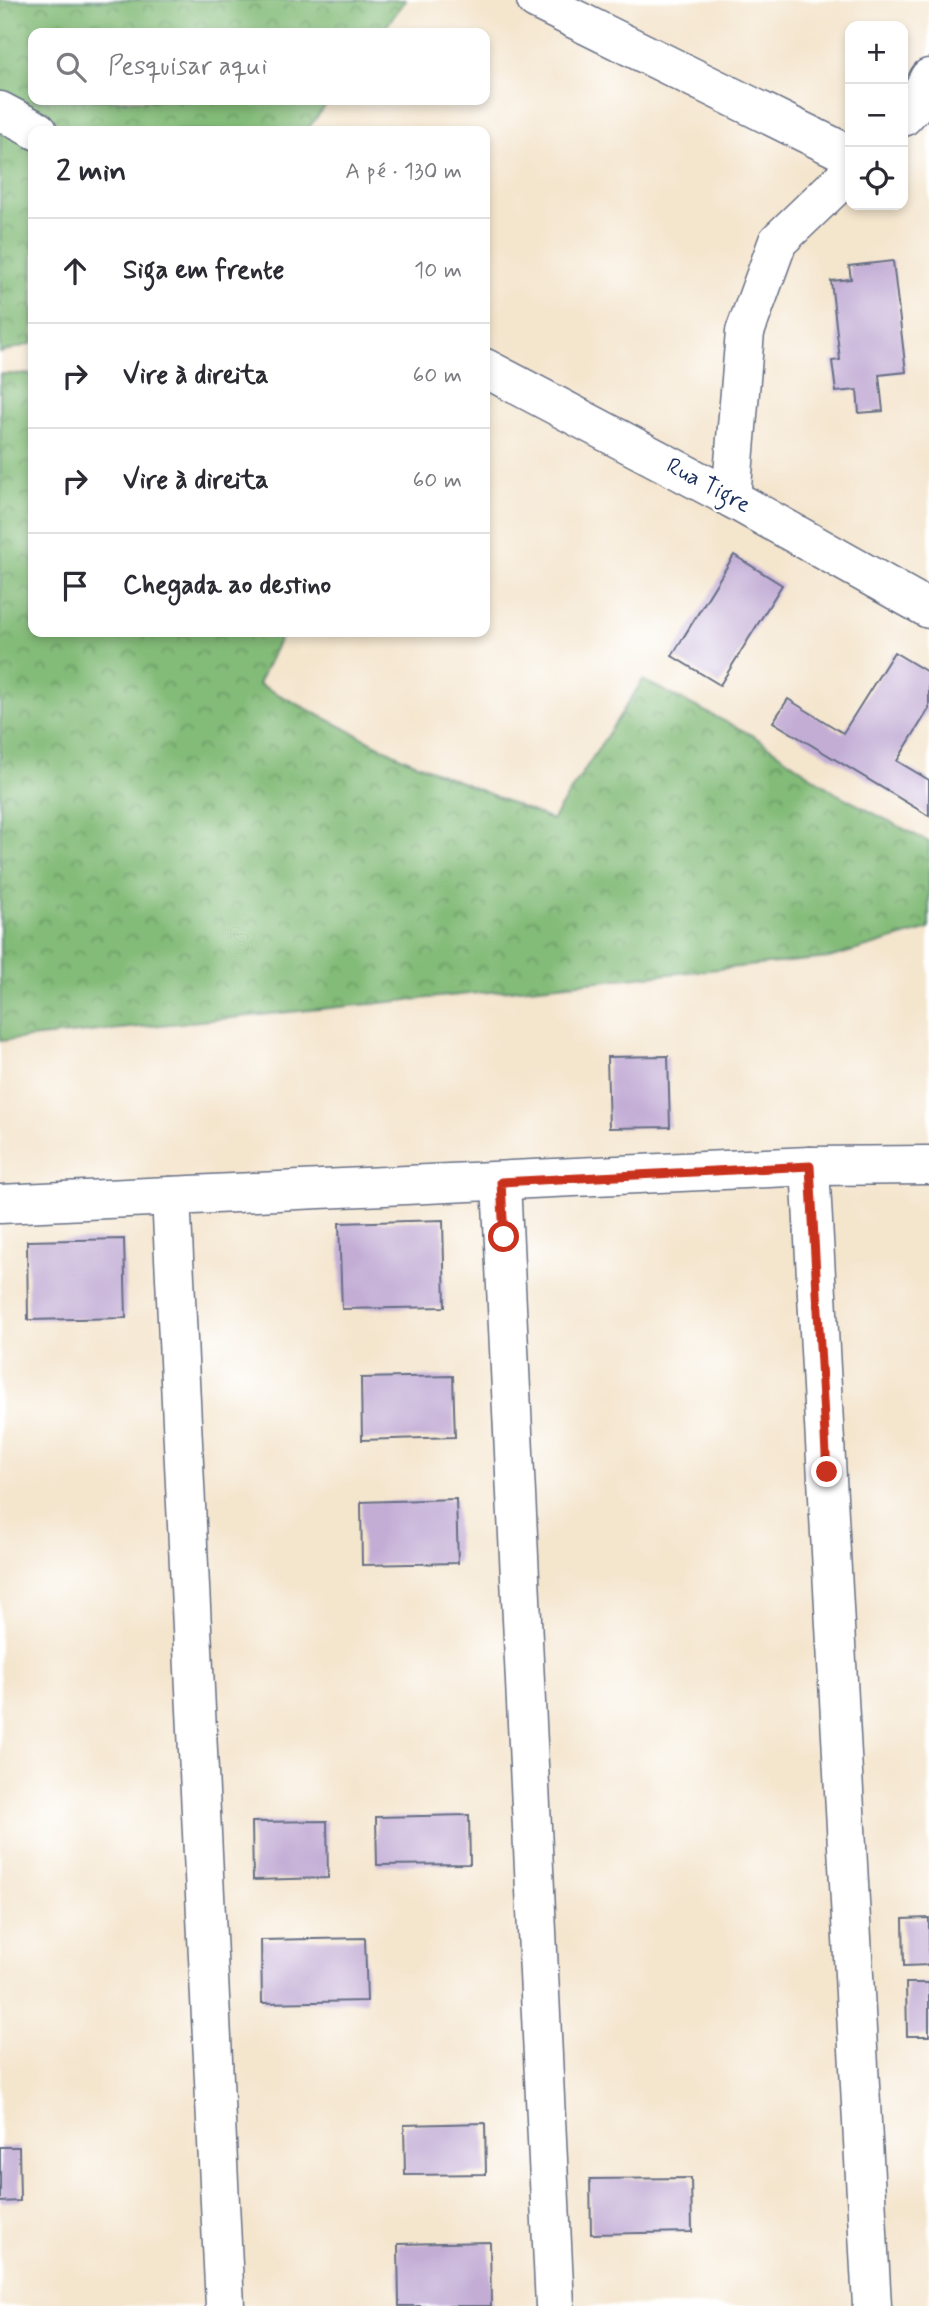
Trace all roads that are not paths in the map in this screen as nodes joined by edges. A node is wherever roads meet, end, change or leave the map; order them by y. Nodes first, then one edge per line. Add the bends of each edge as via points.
1 (536, 0) edge
2 (929, 78) edge
3 (0, 111) edge
4 (908, 112) edge
5 (28, 126) edge
6 (845, 153) edge
7 (845, 178) edge
8 (490, 371) edge
9 (732, 498) junction
10 (929, 609) edge
11 (929, 1164) edge
12 (810, 1166) junction
13 (501, 1182) junction
14 (171, 1196) junction
15 (0, 1204) edge
16 (225, 2306) edge
17 (555, 2306) edge
18 (872, 2306) edge

1 - 6 street
2 - 4 street
3 - 5 street
7 - 9 street via 778,241 745,332
8 - 9 street, Rua Tigre
9 - 10 street, Rua Tigre
11 - 12 street
12 - 13 street
12 - 18 street
13 - 14 street
13 - 17 street
14 - 15 street
14 - 16 street

